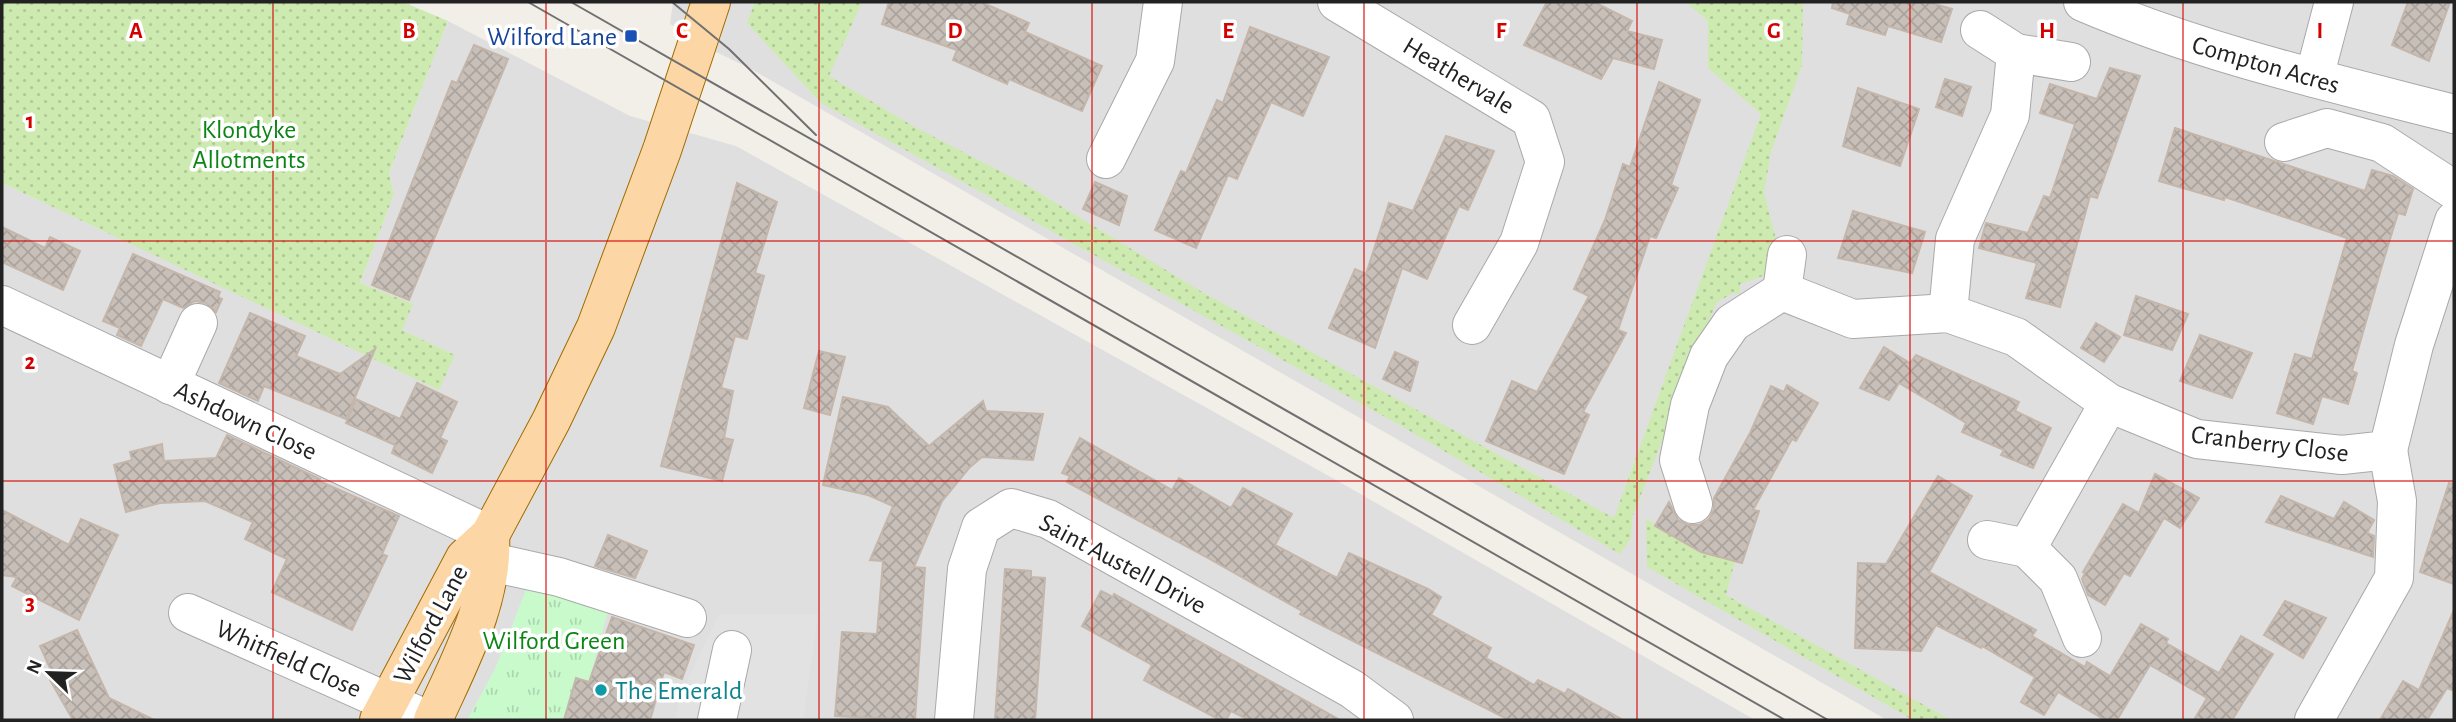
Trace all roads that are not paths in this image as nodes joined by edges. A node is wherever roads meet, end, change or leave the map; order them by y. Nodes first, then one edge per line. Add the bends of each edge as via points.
1 (710, 2) edge
2 (1163, 2) edge
3 (1337, 2) edge
4 (2083, 2) edge
5 (2334, 2) edge
6 (1980, 30) dead end
7 (2016, 53) junction
8 (2071, 62) dead end
9 (2314, 78) junction
10 (2454, 114) edge
11 (2284, 142) dead end
12 (1106, 159) dead end
13 (2454, 190) edge
14 (2454, 221) edge
15 (2, 305) edge
16 (1948, 313) junction
17 (198, 323) dead end
18 (1472, 326) dead end
19 (170, 385) junction
20 (2109, 403) junction
21 (2388, 450) junction
22 (1693, 504) dead end
23 (1987, 540) dead end
24 (491, 548) junction
25 (2027, 548) junction
26 (188, 613) dead end
27 (687, 618) dead end
28 (2081, 638) dead end
29 (732, 650) dead end
30 (384, 711) edge
31 (430, 720) edge
32 (717, 720) edge
33 (954, 720) edge
34 (1394, 720) edge
35 (2315, 720) edge

1 - 24 main road, Wilford Lane via 662,150 596,327
2 - 12 street via 1155,61
3 - 18 street, Heathervale via 1531,119 1545,162 1519,243
4 - 9 street, Compton Acres via 2150,31
5 - 9 street
6 - 7 street
7 - 8 street
7 - 16 street via 2010,115 1955,239
9 - 10 street, Compton Acres
11 - 13 street via 2327,128 2382,143
14 - 21 street, Cranberry Close via 2414,345
15 - 19 street, Ashdown Close
16 - 20 street, Cranberry Close via 2016,337
16 - 22 street, Cranberry Close via 1853,319 1785,273 1732,323 1709,356 1690,405 1679,460
17 - 19 street
19 - 24 street, Ashdown Close
20 - 21 street, Cranberry Close via 2197,439 2342,456
20 - 25 street
21 - 35 street via 2397,501 2394,578
23 - 25 street
24 - 27 street, Ashdown Close via 559,577
24 - 30 main road, Wilford Lane via 465,558
24 - 31 main road, Wilford Lane via 468,640
25 - 28 street via 2058,579
26 - 30 street, Whitfield Close
29 - 32 street
30 - 31 street, Whitfield Close
33 - 34 street, Saint Austell Drive via 967,569 981,527 1011,508 1048,519 1352,689

